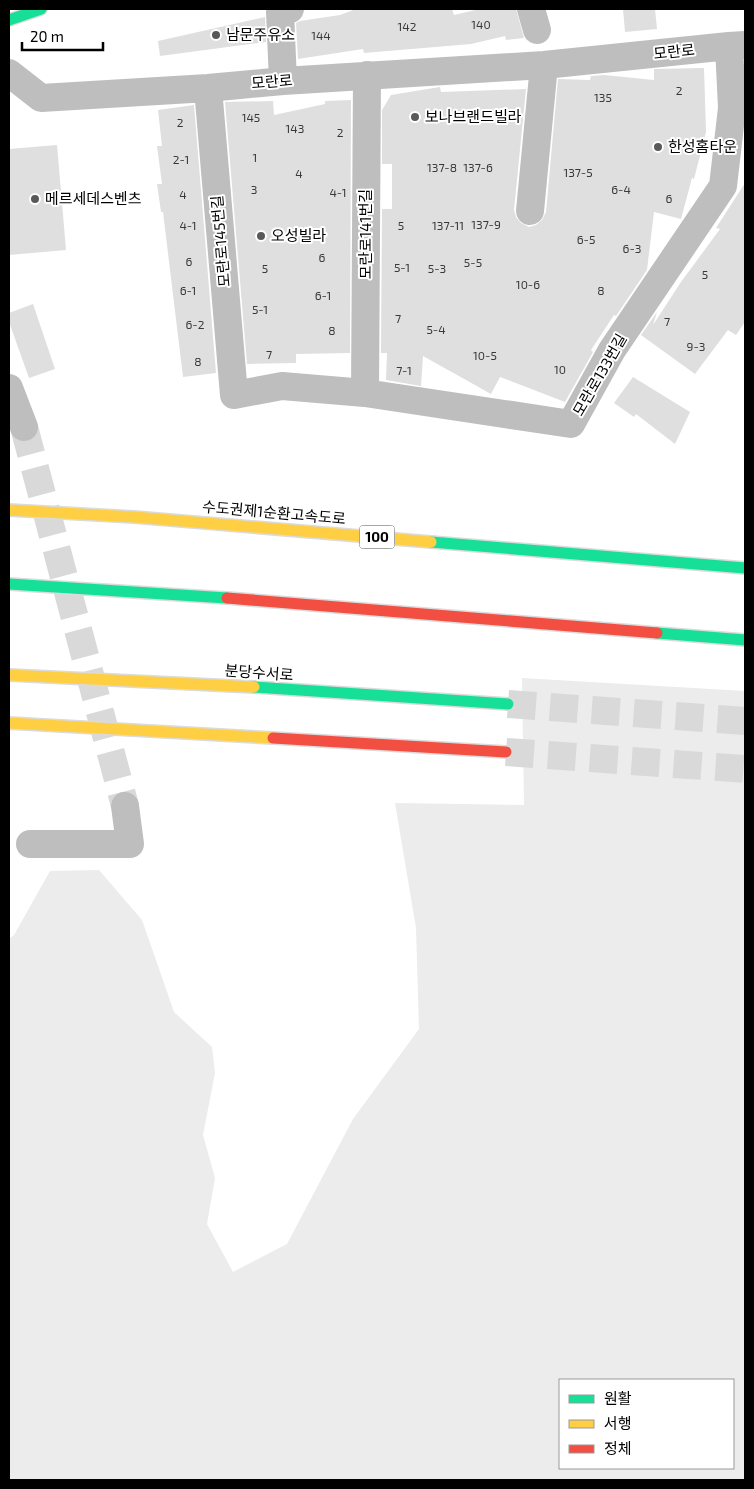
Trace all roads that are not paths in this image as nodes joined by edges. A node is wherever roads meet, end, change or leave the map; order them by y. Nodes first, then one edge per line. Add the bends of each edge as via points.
1 (41, 9) edge
2 (290, 9) edge
3 (9, 20) edge
4 (737, 46) edge
5 (544, 66) junction
6 (9, 73) edge
7 (367, 76) junction
8 (283, 81) junction
9 (208, 88) junction
10 (530, 211) dead end
11 (9, 388) edge
12 (365, 393) junction
13 (234, 395) joint
14 (24, 427) tunnel mouth
15 (9, 510) edge
16 (745, 568) edge
17 (9, 584) edge
18 (745, 640) edge
19 (9, 675) edge
20 (508, 704) tunnel mouth
21 (9, 723) edge
22 (506, 752) tunnel mouth
23 (125, 806) tunnel mouth
24 (30, 844) dead end

1 - 3 main road
2 - 8 street via 280,12
4 - 5 street, 모란로
4 - 12 street, 모란로133번길 via 723,186 612,350 571,424
5 - 7 street, 모란로
5 - 10 street
6 - 9 street, 모란로 via 41,98
7 - 8 street, 모란로
7 - 12 street, 모란로141번길
8 - 9 street, 모란로
9 - 13 street, 모란로145번길
11 - 14 street
12 - 13 street, 모란로133번길 via 282,386
15 - 16 main road, 수도권제1순환고속도로 / 100 via 134,516
17 - 18 main road via 161,592
19 - 20 main road, 분당수서로
21 - 22 main road
23 - 24 street via 130,844

